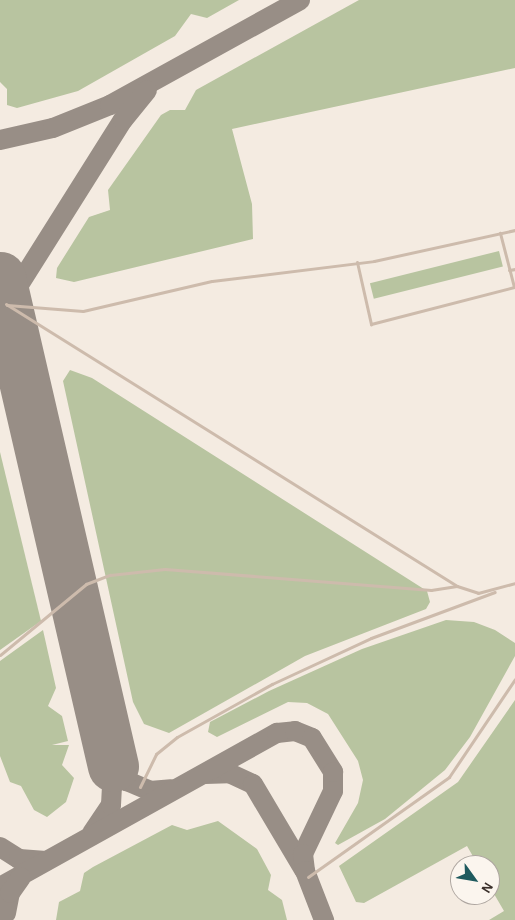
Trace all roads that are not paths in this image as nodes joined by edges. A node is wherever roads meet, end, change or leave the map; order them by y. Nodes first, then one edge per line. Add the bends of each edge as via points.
1 (515, 230) edge
2 (500, 233) junction
3 (357, 262) junction
4 (515, 269) edge
5 (510, 270) junction
6 (515, 583) edge
7 (458, 586) junction
8 (497, 590) junction
9 (0, 655) edge
10 (515, 680) edge
11 (140, 787) dead end
12 (308, 877) dead end

1 - 2 lane
2 - 3 lane via 424,252
2 - 5 lane
3 - 5 lane via 371,324 514,287
3 - 7 lane via 212,281 82,311 6,304
4 - 5 lane
6 - 8 lane
7 - 8 lane via 478,593
7 - 9 lane via 431,590 165,569 110,575 86,584
8 - 11 lane via 370,638 272,684 177,737 156,754
10 - 12 lane via 449,777

